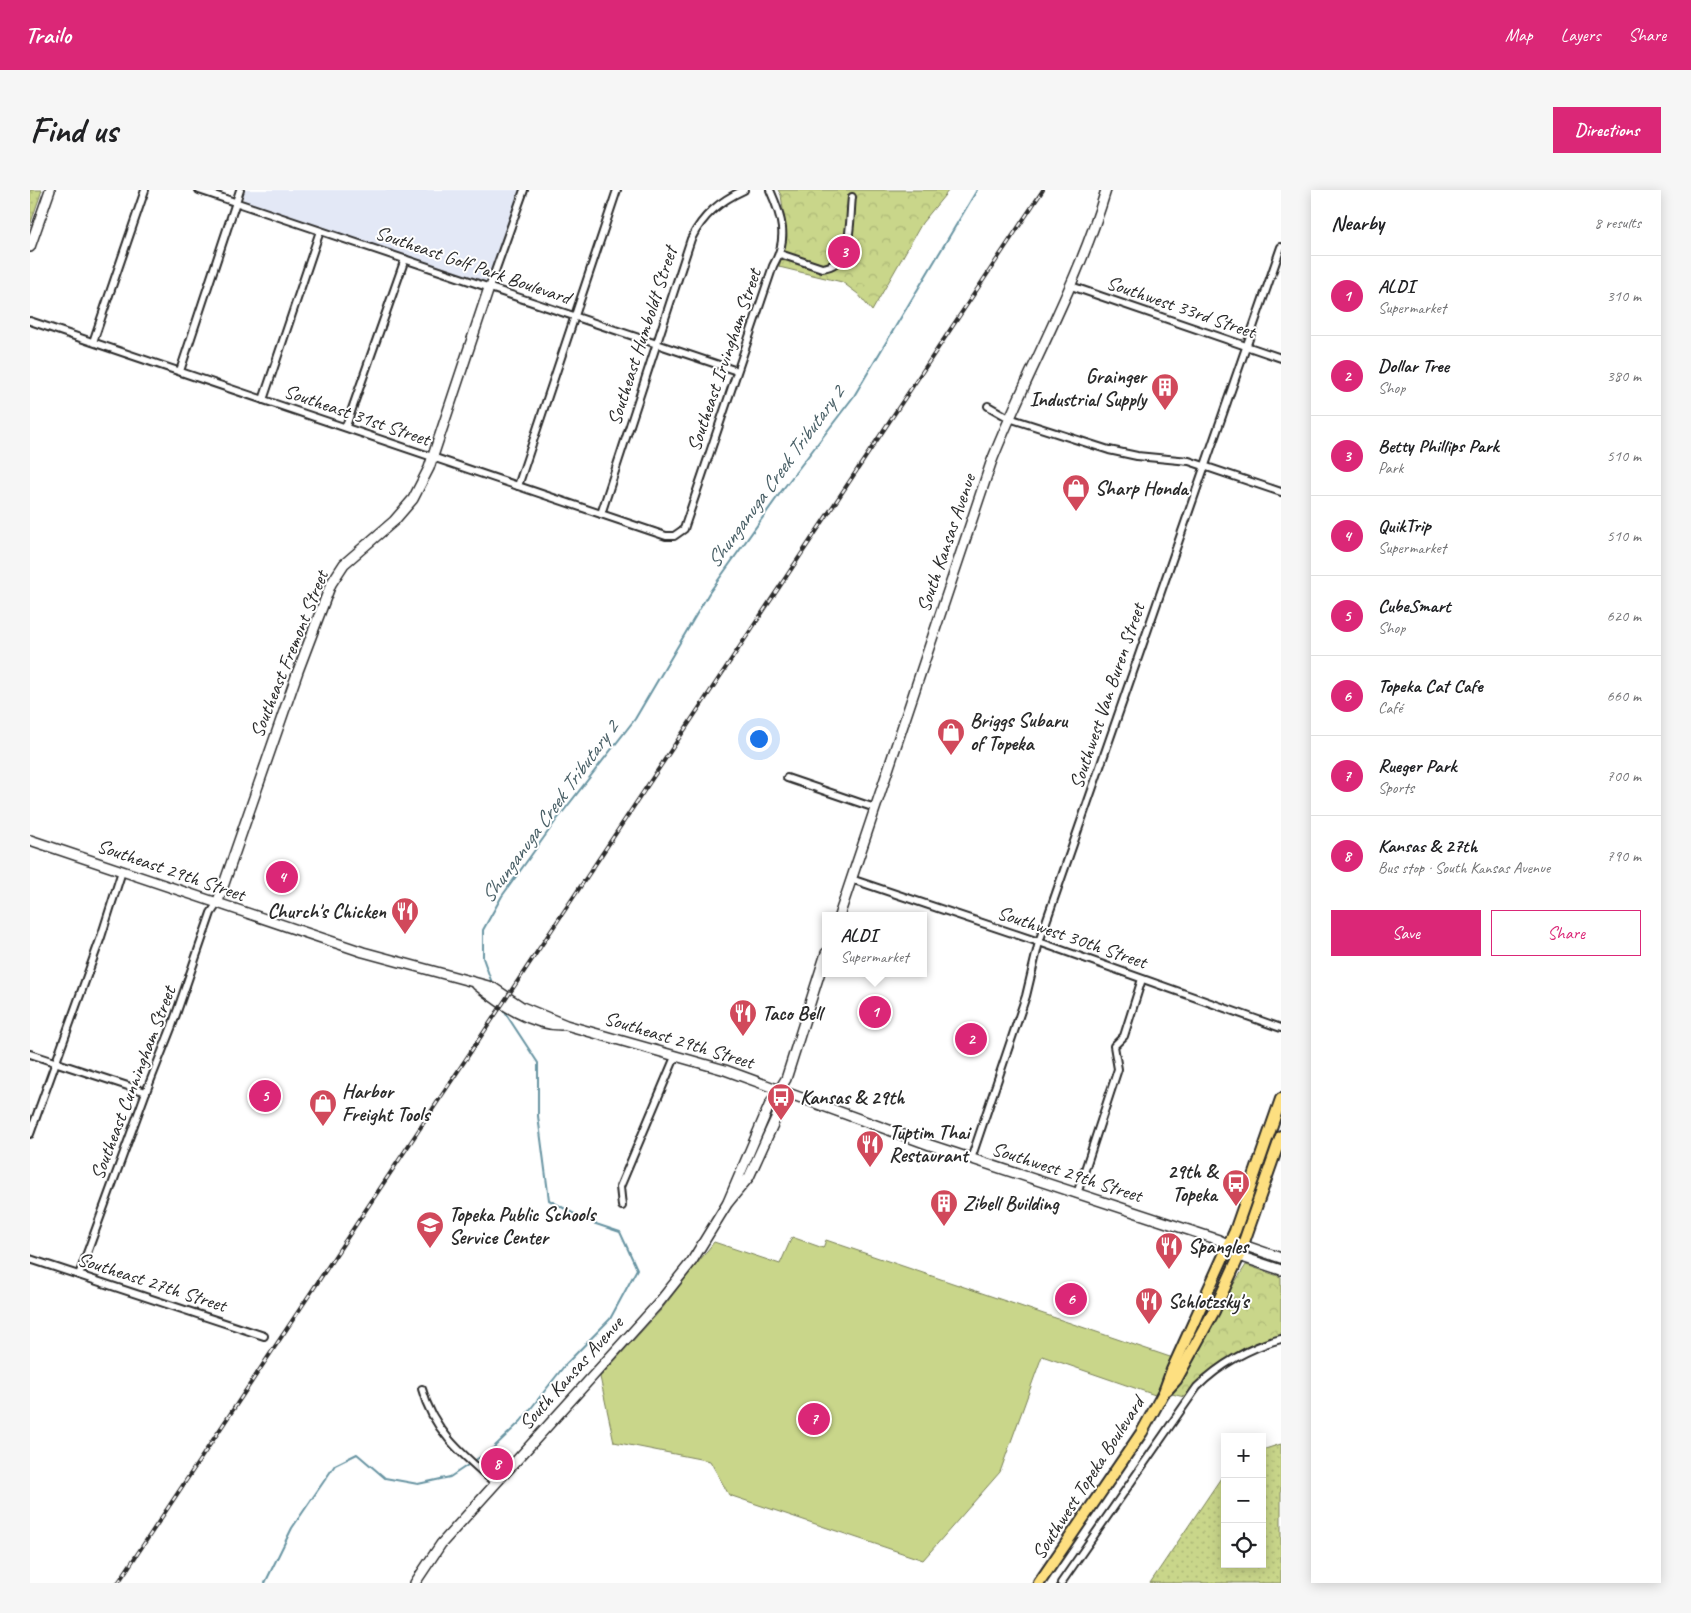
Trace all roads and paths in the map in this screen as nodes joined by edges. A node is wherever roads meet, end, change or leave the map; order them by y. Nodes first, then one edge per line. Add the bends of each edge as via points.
1 (50, 190) edge
2 (145, 190) edge
3 (199, 190) edge
4 (240, 190) edge
5 (524, 190) edge
6 (617, 190) edge
7 (744, 190) edge
8 (770, 190) edge
9 (1106, 190) edge
10 (852, 197) dead end
11 (236, 202) junction
12 (320, 231) junction
13 (30, 247) edge
14 (1281, 247) edge
15 (780, 254) junction
16 (405, 259) junction
17 (1071, 286) junction
18 (489, 288) junction
19 (574, 316) junction
20 (30, 321) edge
21 (93, 342) junction
22 (657, 344) junction
23 (1247, 347) junction
24 (1281, 358) edge
25 (180, 371) junction
26 (737, 371) junction
27 (263, 400) junction
28 (988, 406) dead end
29 (1010, 418) junction
30 (346, 426) junction
31 (432, 457) junction
32 (1205, 467) junction
33 (518, 486) junction
34 (1281, 492) edge
35 (601, 514) junction
36 (674, 536) joint
37 (787, 778) dead end
38 (875, 808) junction
39 (30, 841) edge
40 (122, 872) junction
41 (851, 879) junction
42 (217, 904) junction
43 (840, 912) edge
44 (1039, 942) junction
45 (822, 967) edge
46 (1142, 979) junction
47 (1281, 1028) edge
48 (30, 1054) edge
49 (675, 1057) junction
50 (56, 1062) junction
51 (780, 1091) junction
52 (146, 1092) junction
53 (1281, 1099) edge
54 (30, 1134) edge
55 (1281, 1136) edge
56 (971, 1159) junction
57 (1077, 1194) junction
58 (622, 1206) dead end
59 (1230, 1245) junction
60 (1243, 1245) junction
61 (1239, 1256) junction
62 (30, 1258) edge
63 (1281, 1258) edge
64 (1281, 1270) edge
65 (79, 1275) junction
66 (264, 1336) dead end
67 (1281, 1339) edge
68 (422, 1389) dead end
69 (1164, 1392) junction
70 (495, 1483) junction
71 (415, 1583) edge
72 (1039, 1583) edge
73 (1061, 1583) edge

1 - 13 main road
2 - 21 street
3 - 11 street, Southeast Golf Park Boulevard
4 - 11 street
5 - 18 street, Southeast Fremont Street
6 - 19 street
7 - 22 street, Southeast Humboldt Street via 719,204 696,230
8 - 15 street, Southeast Irvingham Street via 782,223
9 - 17 main road, South Kansas Avenue via 1092,236
10 - 15 street via 845,250 839,262 822,268
11 - 12 street, Southeast Golf Park Boulevard
11 - 25 street
12 - 16 street, Southeast Golf Park Boulevard
12 - 27 street
14 - 23 street, Southwest Van Buren Street
15 - 26 street, Southeast Irvingham Street
16 - 18 street, Southeast Golf Park Boulevard
16 - 30 street
17 - 23 street, Southwest 33rd Street
17 - 29 main road, South Kansas Avenue
18 - 19 street, Southeast Golf Park Boulevard
18 - 31 main road, Southeast Fremont Street
19 - 22 street, Southeast Golf Park Boulevard
19 - 33 street
20 - 21 street, Southeast 31st Street
21 - 25 street, Southeast 31st Street
22 - 26 street, Southeast Golf Park Boulevard
22 - 35 street, Southeast Humboldt Street
23 - 24 street, Southwest 33rd Street
23 - 32 street, Southwest Van Buren Street
25 - 27 street, Southeast 31st Street
26 - 36 street, Southeast Irvingham Street via 684,529
27 - 30 street, Southeast 31st Street
28 - 29 street
29 - 32 street via 1122,454 1174,458
29 - 38 main road, South Kansas Avenue via 991,463
30 - 31 street, Southeast 31st Street
31 - 33 street, Southeast 31st Street
31 - 42 main road, Southeast Fremont Street via 405,511 344,564 331,584
32 - 34 street
32 - 44 street, Southwest Van Buren Street
33 - 35 street, Southeast 31st Street
35 - 36 street, Southeast 31st Street
37 - 38 street
38 - 41 main road, South Kansas Avenue
39 - 40 main road, Southeast 29th Street
40 - 42 main road, Southeast 29th Street
40 - 50 street
41 - 43 main road, South Kansas Avenue
41 - 44 street, Southwest 30th Street
42 - 49 main road, Southeast 29th Street via 363,952 492,987 522,1007 566,1025
42 - 52 street, Southeast Cunningham Street
44 - 46 street, Southwest 30th Street
44 - 56 street, Southwest Van Buren Street via 1026,996
45 - 51 main road, South Kansas Avenue via 806,1022
46 - 47 street, Southwest 30th Street
46 - 57 street via 1124,1036 1114,1046 1118,1069
48 - 50 street
49 - 51 main road, Southeast 29th Street via 725,1070
49 - 58 street via 620,1188
50 - 52 street
50 - 54 street
51 - 56 main road, Southwest 29th Street
51 - 70 main road, South Kansas Avenue via 769,1106 727,1204 677,1281
52 - 65 street, Southeast Cunningham Street
53 - 59 main road, Southwest Topeka Boulevard
55 - 60 main road, Southwest Topeka Boulevard
56 - 57 main road, Southwest 29th Street
57 - 59 main road, Southwest 29th Street
59 - 60 main road, Southwest 29th Street
59 - 61 main road
59 - 69 main road, Southwest Topeka Boulevard
60 - 61 main road, Southwest Topeka Boulevard
60 - 63 main road, Southwest 29th Street
61 - 64 main road
61 - 69 main road, Southwest Topeka Boulevard via 1208,1322 1176,1380
62 - 65 street, Southeast 27th Street
65 - 66 street, Southeast 27th Street
67 - 73 street via 1217,1370 1197,1388
68 - 70 street via 436,1423 451,1442
69 - 72 main road, Southwest Topeka Boulevard via 1122,1464
70 - 71 main road, South Kansas Avenue via 441,1544

